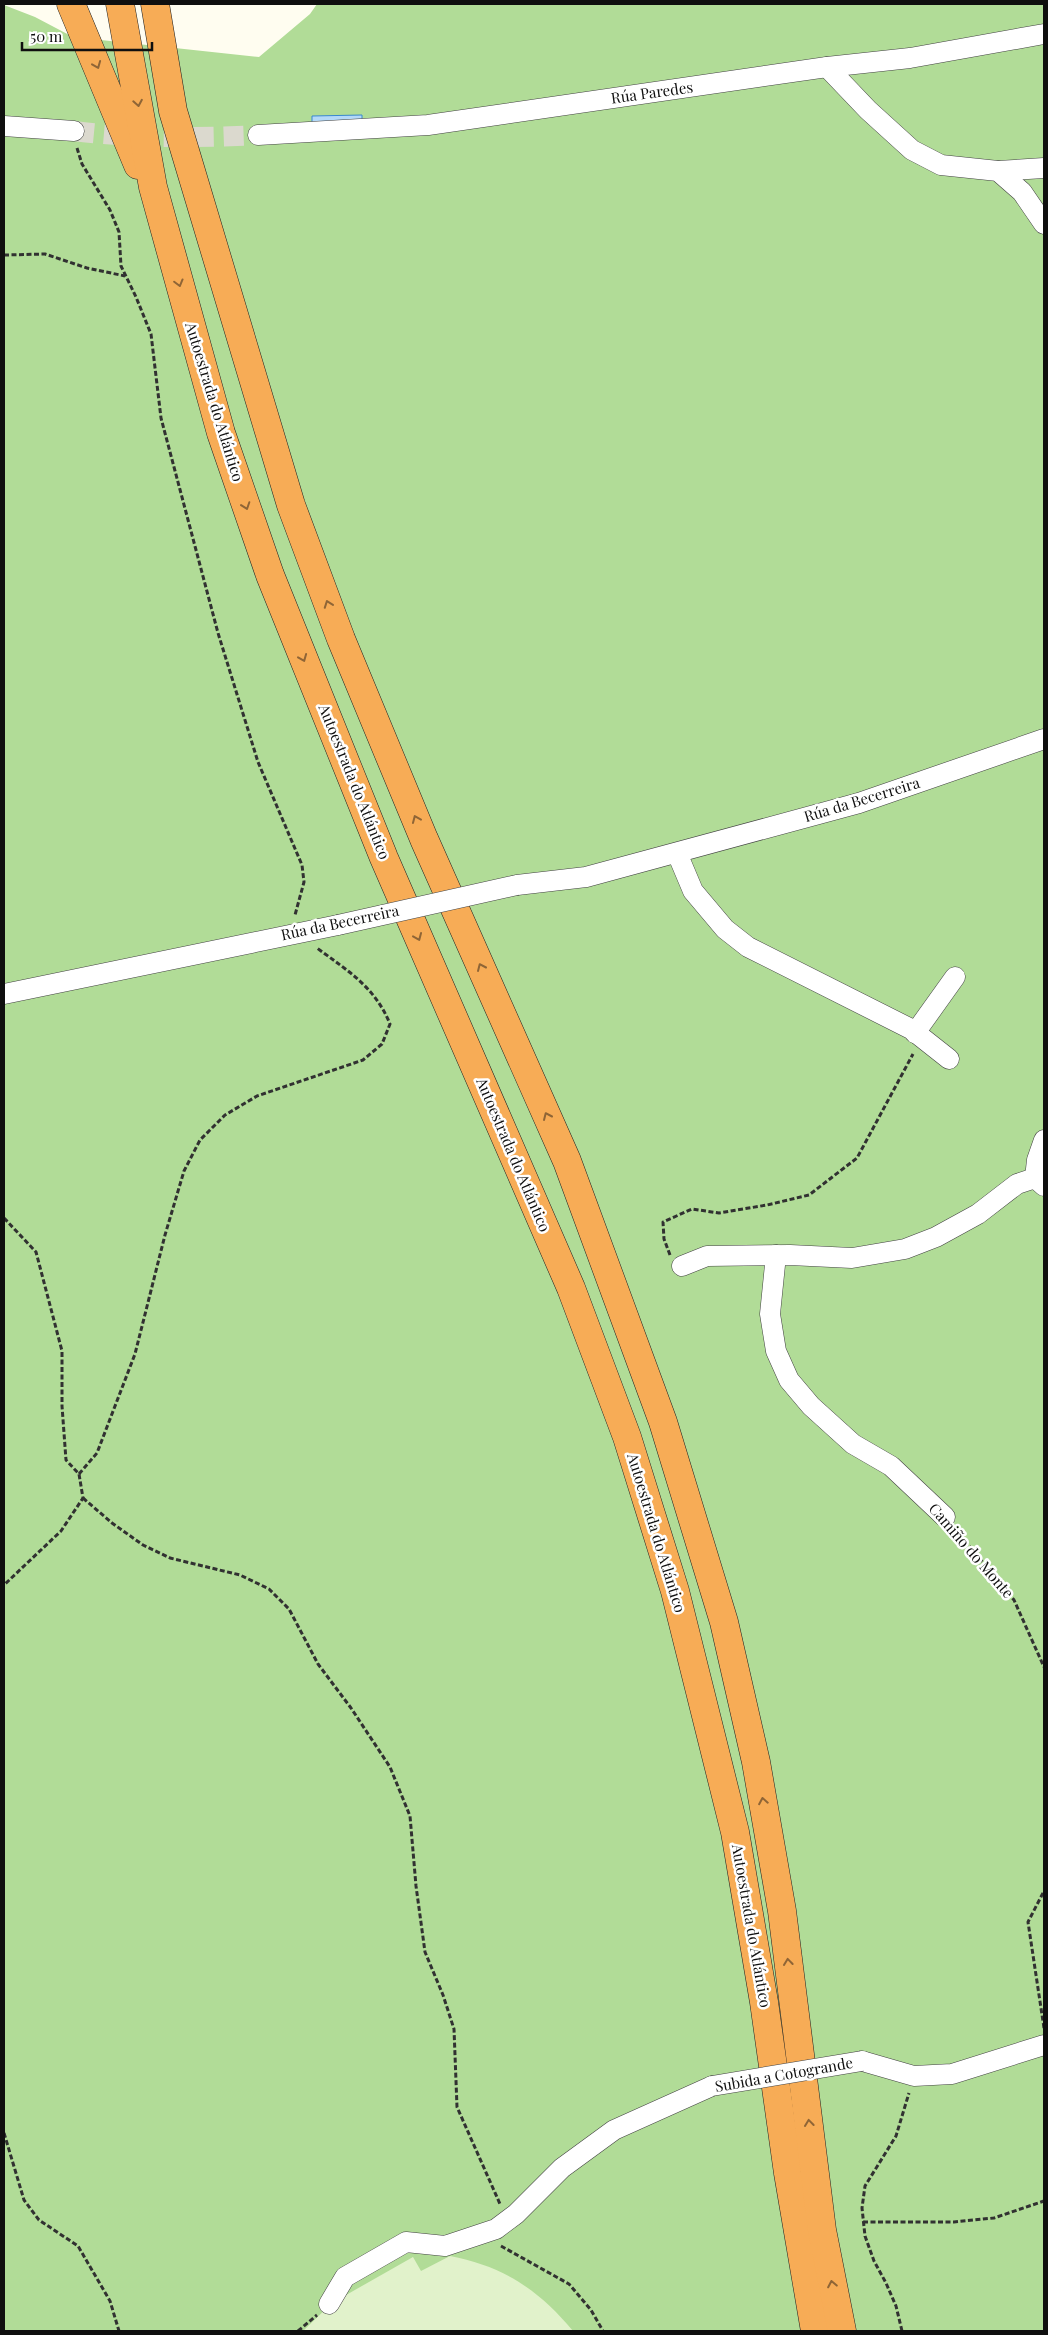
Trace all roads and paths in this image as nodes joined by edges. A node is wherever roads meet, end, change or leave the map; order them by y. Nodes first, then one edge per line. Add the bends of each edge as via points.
1 (72, 4) edge
2 (120, 4) edge
3 (155, 4) edge
4 (173, 4) edge
5 (1044, 34) edge
6 (827, 67) junction
7 (173, 111) junction
8 (4, 126) edge
9 (73, 131) joint
10 (258, 135) tunnel mouth
11 (1044, 168) edge
12 (998, 171) junction
13 (1044, 224) edge
14 (166, 236) junction
15 (4, 255) edge
16 (126, 276) junction
17 (1044, 739) edge
18 (676, 853) junction
19 (292, 934) junction
20 (956, 977) dead end
21 (4, 994) edge
22 (918, 1035) junction
23 (949, 1059) dead end
24 (1044, 1140) edge
25 (1040, 1182) edge
26 (4, 1218) edge
27 (776, 1255) junction
28 (682, 1266) joint
29 (79, 1474) junction
30 (83, 1498) junction
31 (945, 1517) joint
32 (4, 1585) edge
33 (1044, 1667) edge
34 (1044, 1892) edge
35 (1044, 2032) edge
36 (1044, 2045) edge
37 (914, 2076) junction
38 (4, 2133) edge
39 (1044, 2201) edge
40 (507, 2221) junction
41 (864, 2222) junction
42 (478, 2235) junction
43 (329, 2304) joint
44 (119, 2331) edge
45 (298, 2331) edge
46 (603, 2331) edge
47 (815, 2331) edge
48 (842, 2331) edge
49 (902, 2331) edge

1 -> 14 highway
2 -> 14 highway, Autoestrada do Atlántico via 153,187
3 - 7 highway, Autoestrada do Atlántico
4 - 7 highway
5 - 6 street, Rúa Paredes via 910,58
6 - 10 street, Rúa Paredes via 428,125
6 - 12 street via 912,150 941,165
48 -> 7 highway, Autoestrada do Atlántico via 822,2230 782,1911 756,1762 724,1622 663,1422 567,1161 424,839 341,638 291,505
8 - 9 street
9 - 16 path via 82,164 110,210 119,232 121,266
11 - 12 street
12 - 13 street via 1022,192
14 -> 47 highway, Autoestrada do Atlántico via 221,433 270,575 384,858 571,1288 627,1437 675,1591 735,1832
15 - 16 path via 46,254 87,268
16 - 19 path via 151,334 161,418 218,633 258,762 302,865 304,882
17 - 18 street, Rúa da Becerreira via 859,804
18 - 19 street, Rúa da Becerreira, bridge via 586,877 516,885
18 - 22 street via 693,891 725,929 748,947
19 - 21 street, Rúa da Becerreira
19 - 29 path via 360,981 382,1006 390,1024 382,1044 363,1060 257,1096 225,1115 200,1140 184,1171 135,1354 97,1453
20 - 22 street
22 - 23 street
22 - 28 path via 857,1158 809,1195 719,1213 692,1210 663,1222 664,1239 672,1260
24 - 25 street via 1037,1160
25 - 27 street via 1017,1184 978,1214 936,1237 905,1249 852,1258
26 - 29 path via 36,1252 62,1351 66,1460
27 - 28 street via 707,1256
27 - 31 street, Camiño do Monte via 770,1314 776,1351 789,1380 811,1406 853,1444 891,1466
29 - 30 path
30 - 32 path via 61,1531
30 - 40 path via 143,1545 170,1558 240,1575 269,1589 289,1609 318,1664 390,1767 410,1816 426,1952 454,2029 457,2107
31 - 33 path, Camiño do Monte via 1014,1600
34 - 35 path via 1028,1922
36 - 37 street via 952,2074
37 - 40 street, Subida a Cotogrande, bridge via 862,2061 712,2086 614,2130 562,2168
37 - 41 path via 896,2136 865,2186
38 - 44 path via 24,2200 39,2220 78,2246 110,2301
39 - 41 path via 994,2218 954,2222
40 - 42 street, Subida a Cotogrande via 496,2230
41 - 49 path via 865,2236 896,2306
42 - 43 street, Subida a Cotogrande via 445,2246 406,2242 344,2277
42 - 46 path via 569,2284
43 - 45 path

